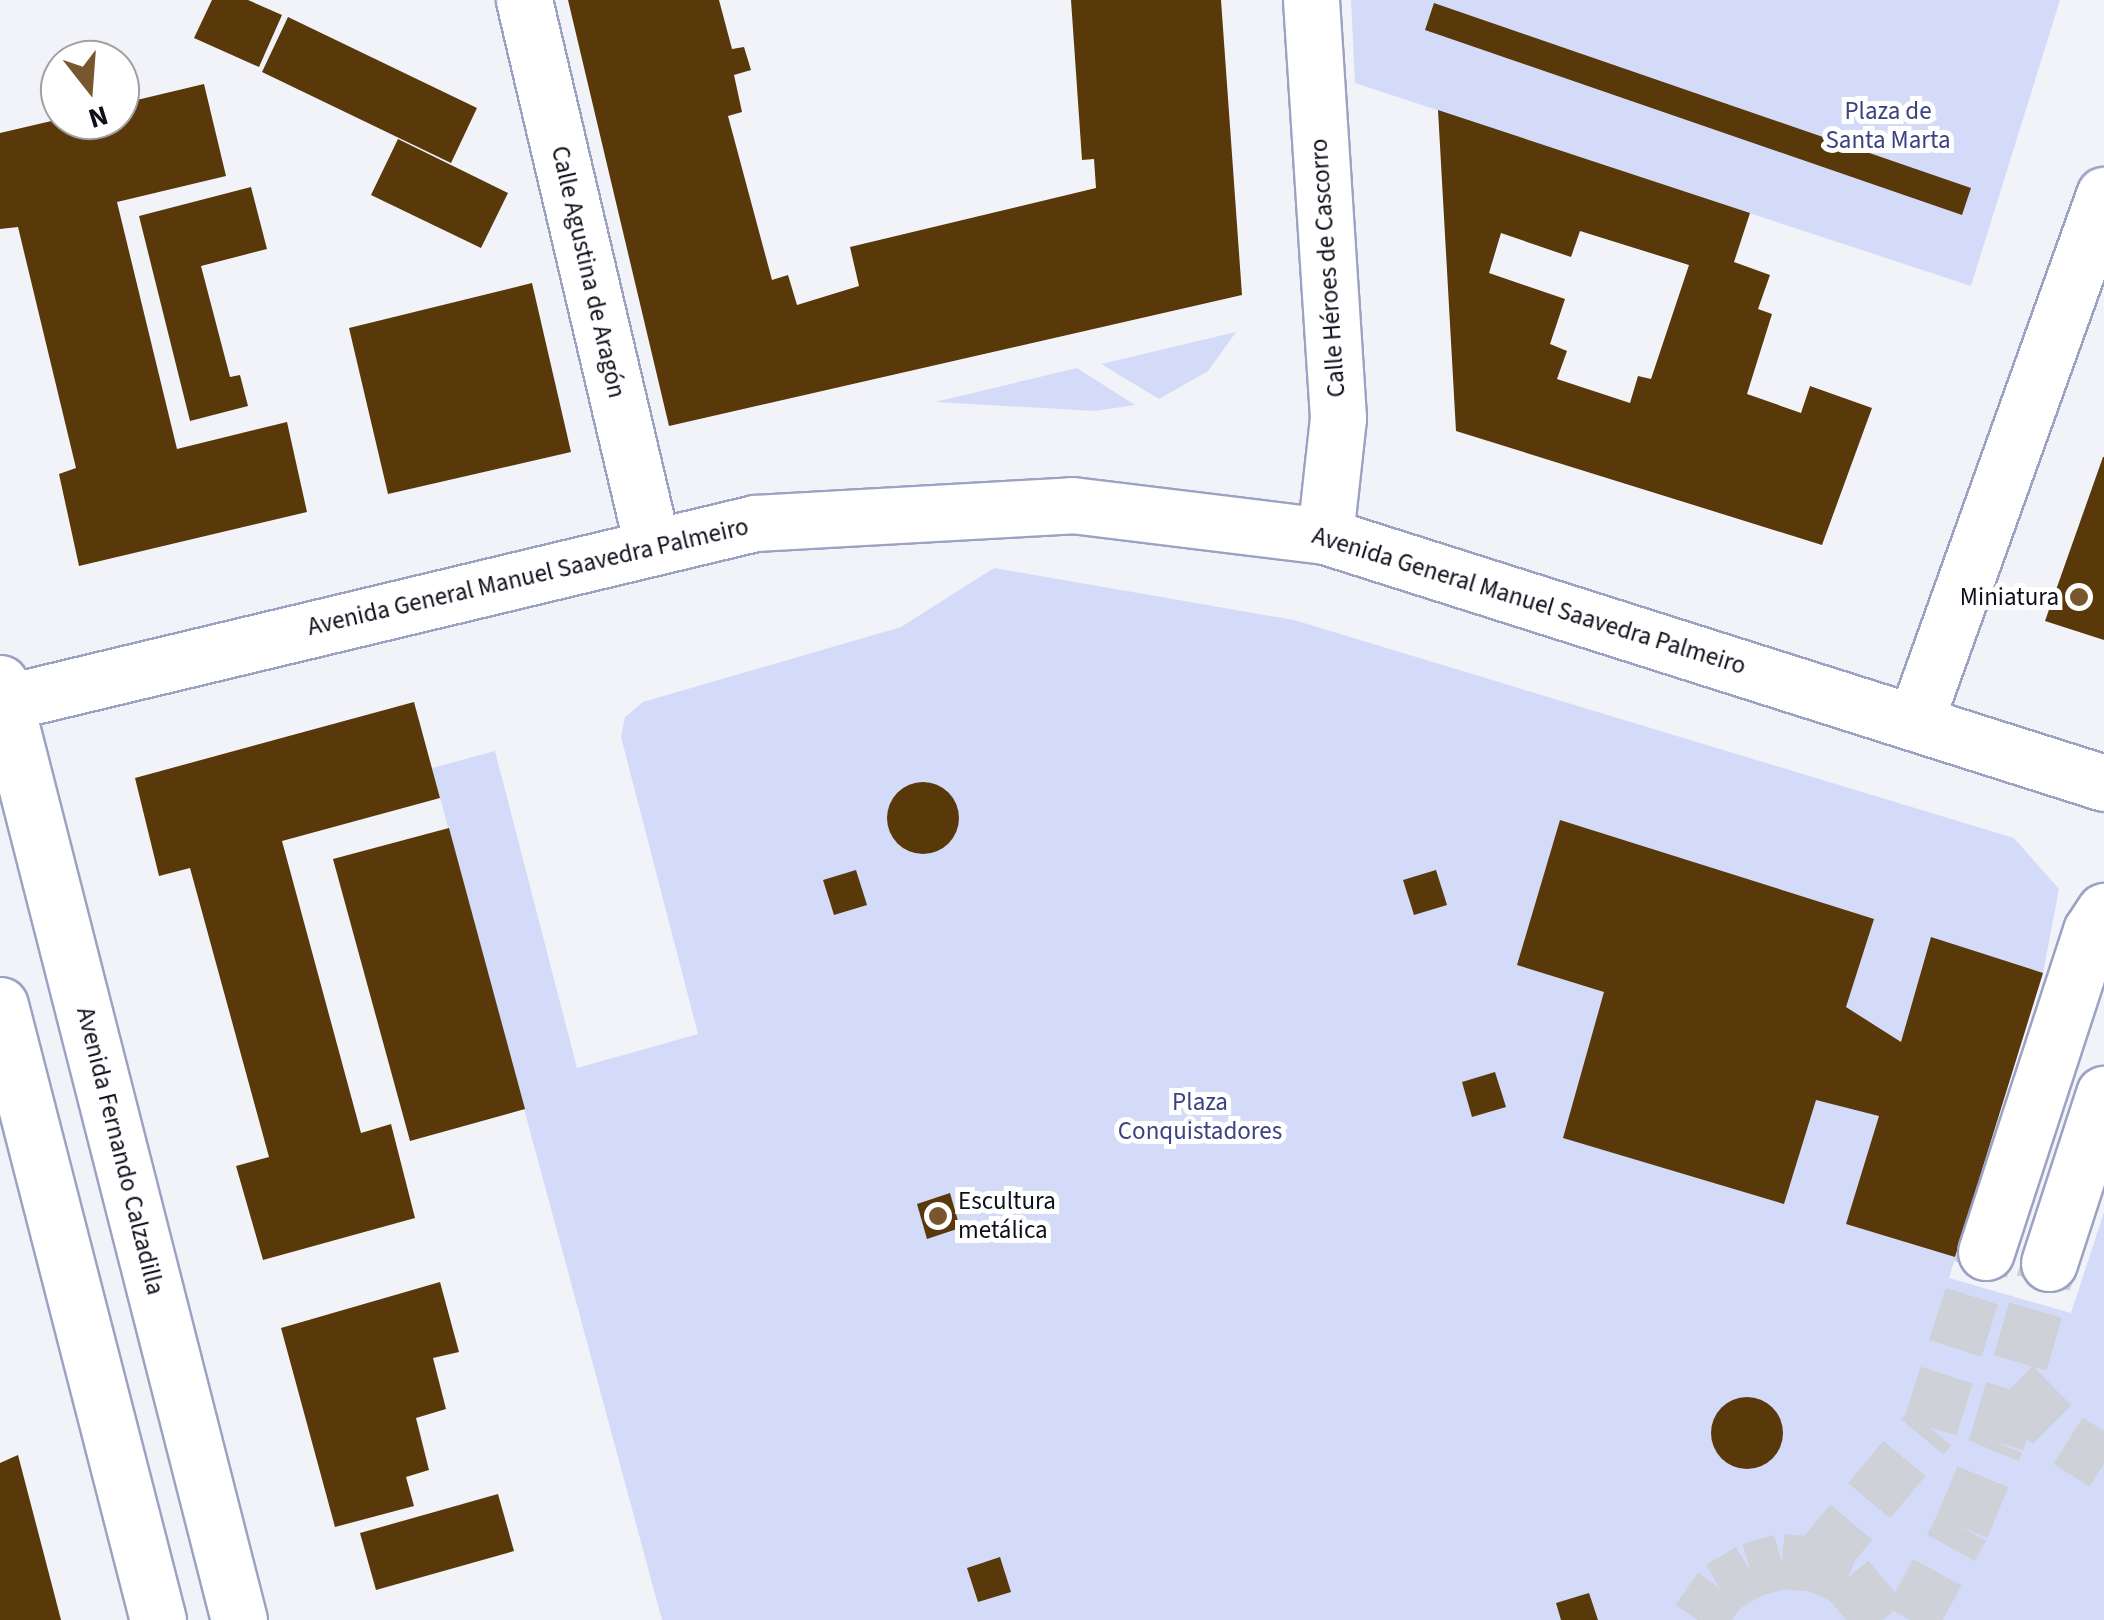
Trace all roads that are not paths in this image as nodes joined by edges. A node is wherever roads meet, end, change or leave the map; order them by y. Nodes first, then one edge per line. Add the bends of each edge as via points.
1 (524, 0) edge
2 (1311, 0) edge
3 (2104, 195) edge
4 (1325, 536) junction
5 (652, 545) junction
6 (2, 697) edge
7 (1916, 719) junction
8 (2104, 783) edge
9 (2104, 912) edge
10 (0, 1006) edge
11 (2104, 1094) edge
12 (1986, 1252) tunnel mouth
13 (2049, 1262) tunnel mouth
14 (158, 1620) edge
15 (239, 1620) edge

1 - 5 street, Calle Agustina de Aragón
2 - 4 street, Calle Héroes de Cascorro via 1338,418
3 - 7 street
4 - 5 street, Avenida General Manuel Saavedra Palmeiro via 1072,505 755,523
4 - 7 street, Avenida General Manuel Saavedra Palmeiro
5 - 6 street, Avenida General Manuel Saavedra Palmeiro
6 - 15 street, Avenida Fernando Calzadilla
7 - 8 street, Avenida General Manuel Saavedra Palmeiro
9 - 12 street via 2091,930
10 - 14 street
11 - 13 street

